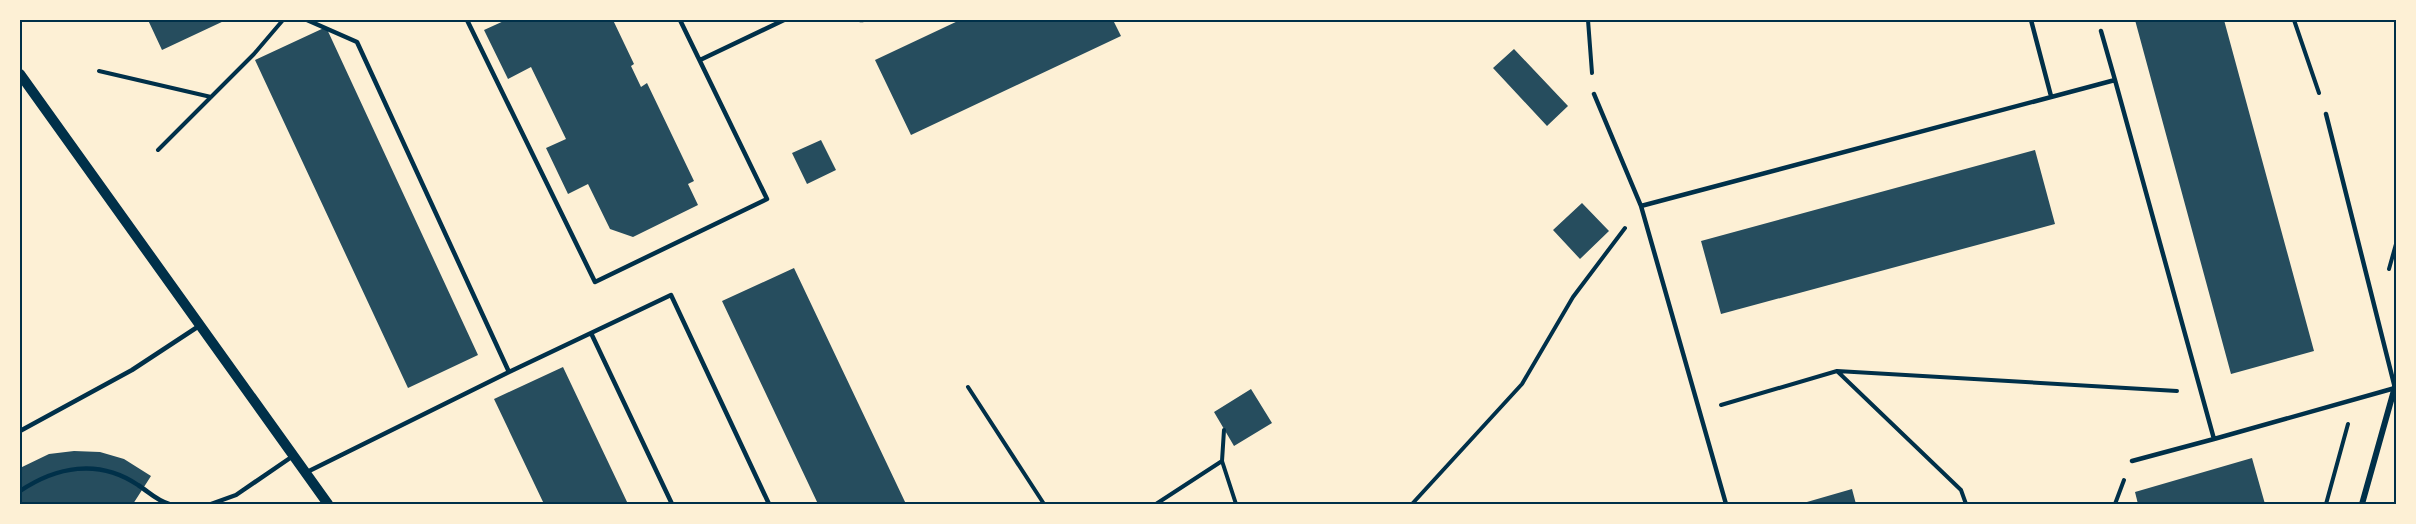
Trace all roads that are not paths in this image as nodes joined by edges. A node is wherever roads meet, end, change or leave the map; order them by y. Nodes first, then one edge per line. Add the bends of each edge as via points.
1 (307, 20) edge
2 (468, 20) edge
3 (680, 20) edge
4 (784, 20) edge
5 (2031, 20) edge
6 (2101, 31) dead end
7 (700, 60) junction
8 (20, 74) edge
9 (2115, 80) junction
10 (1594, 94) road end
11 (2051, 96) junction
12 (2326, 114) road end
13 (1641, 206) junction
14 (199, 326) junction
15 (591, 333) junction
16 (509, 372) junction
17 (2396, 386) edge
18 (20, 431) edge
19 (2214, 439) junction
20 (293, 456) junction
21 (2132, 461) dead end
22 (305, 473) junction
23 (20, 491) edge
24 (169, 504) edge
25 (211, 504) edge
26 (328, 504) edge
27 (672, 504) edge
28 (769, 504) edge
29 (1726, 504) edge
30 (2362, 504) edge

1 - 16 lane via 357,42
2 - 7 lane via 595,282 767,199
3 - 7 lane
4 - 7 lane
5 - 11 lane
6 - 9 lane
8 - 14 street
9 - 11 lane
9 - 19 lane
10 - 13 lane
11 - 13 lane
12 - 17 lane
13 - 29 lane
14 - 18 lane via 132,370
14 - 20 street
15 - 16 lane
15 - 27 lane
15 - 28 lane via 671,295
16 - 22 lane
17 - 19 lane
17 - 30 street
19 - 21 lane
20 - 22 street
20 - 25 lane via 236,495
22 - 26 street
23 - 24 lane via 39,478 63,470 89,468 114,473

